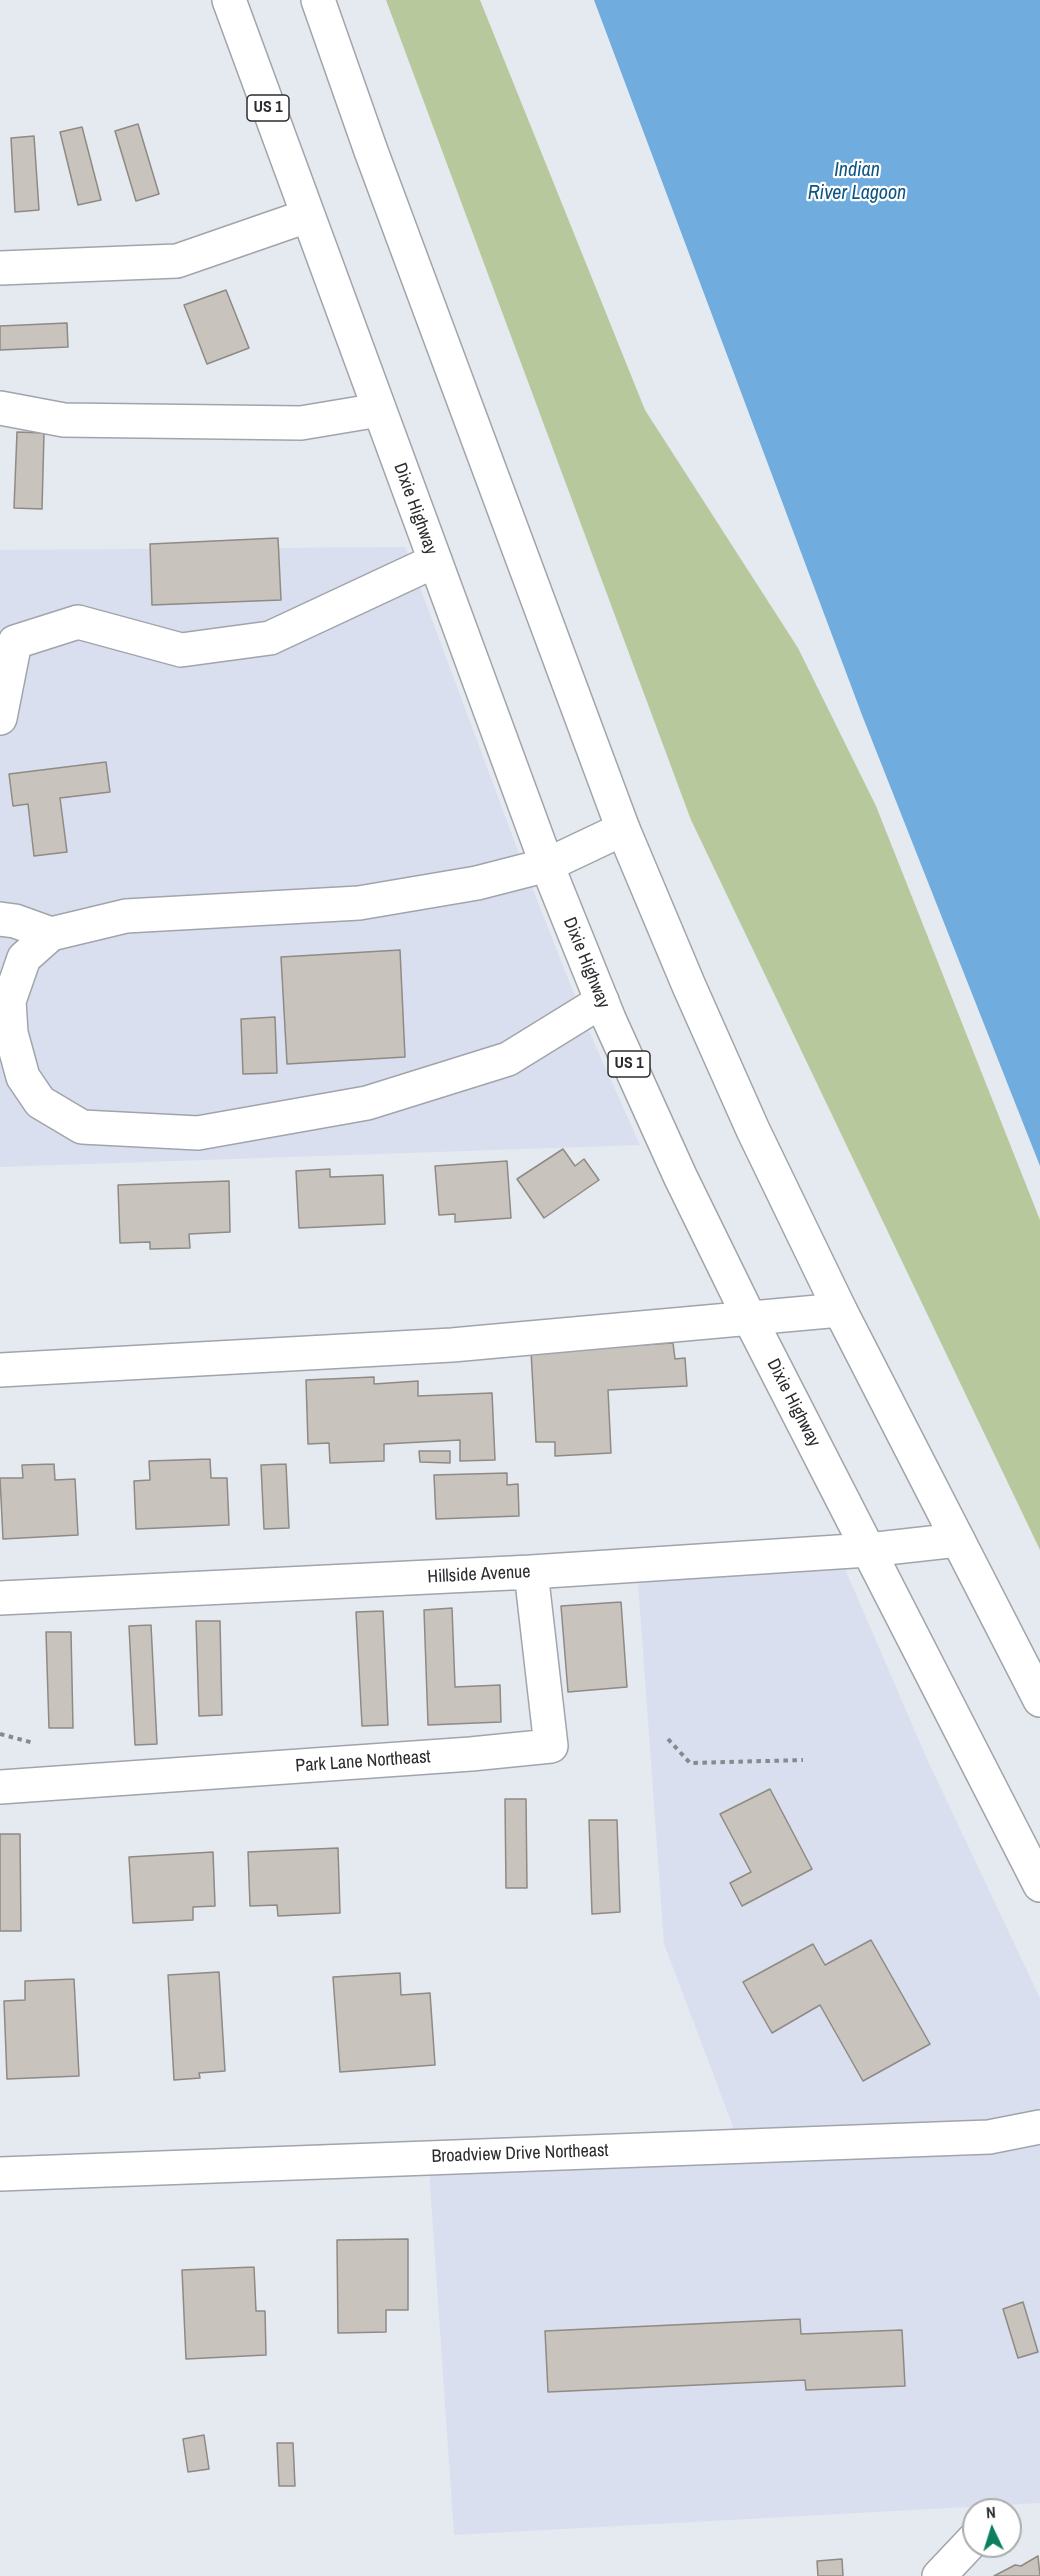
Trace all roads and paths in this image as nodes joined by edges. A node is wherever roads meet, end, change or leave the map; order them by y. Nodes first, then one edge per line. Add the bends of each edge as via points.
1 (228, 0) edge
2 (318, 0) edge
3 (307, 216) junction
4 (0, 268) edge
5 (0, 408) edge
6 (379, 410) junction
7 (435, 561) junction
8 (0, 718) edge
9 (623, 828) junction
10 (547, 865) junction
11 (0, 919) edge
12 (51, 934) junction
13 (602, 1001) junction
14 (840, 1310) junction
15 (750, 1319) junction
16 (0, 1370) edge
17 (958, 1540) junction
18 (868, 1550) junction
19 (531, 1572) junction
20 (0, 1598) edge
21 (1040, 1700) edge
22 (668, 1739) dead end
23 (803, 1760) dead end
24 (0, 1787) edge
25 (1040, 1885) edge
26 (1040, 2127) edge
27 (0, 2174) edge
28 (962, 2552) edge
29 (939, 2576) edge

1 - 3 main road, Dixie Highway / US 1
2 - 9 main road
3 - 4 main road via 177,261
3 - 6 main road, Dixie Highway / US 1
5 - 6 main road via 64,420 301,423
6 - 7 main road, Dixie Highway / US 1
7 - 8 main road via 270,638 181,650 78,622 15,642
7 - 10 main road, Dixie Highway / US 1
9 - 10 main road
9 - 14 main road via 753,1130
10 - 12 main road via 477,883 359,903 126,916
10 - 13 main road, Dixie Highway / US 1
11 - 12 main road
12 - 13 main road via 24,958 9,1001 11,1033 24,1077 40,1102 82,1127 198,1133 367,1103 508,1059
13 - 15 main road, Dixie Highway / US 1 via 680,1176
14 - 15 main road
14 - 17 main road
15 - 16 main road via 452,1345
15 - 18 main road, Dixie Highway / US 1
17 - 18 main road, Hillside Avenue
17 - 21 main road
18 - 19 main road, Hillside Avenue
18 - 25 main road, Dixie Highway / US 1
19 - 20 main road, Hillside Avenue
19 - 24 main road, Park Lane Northeast via 551,1746
22 - 23 path via 690,1763
26 - 27 main road, Broadview Drive Northeast via 989,2137
28 - 29 main road

